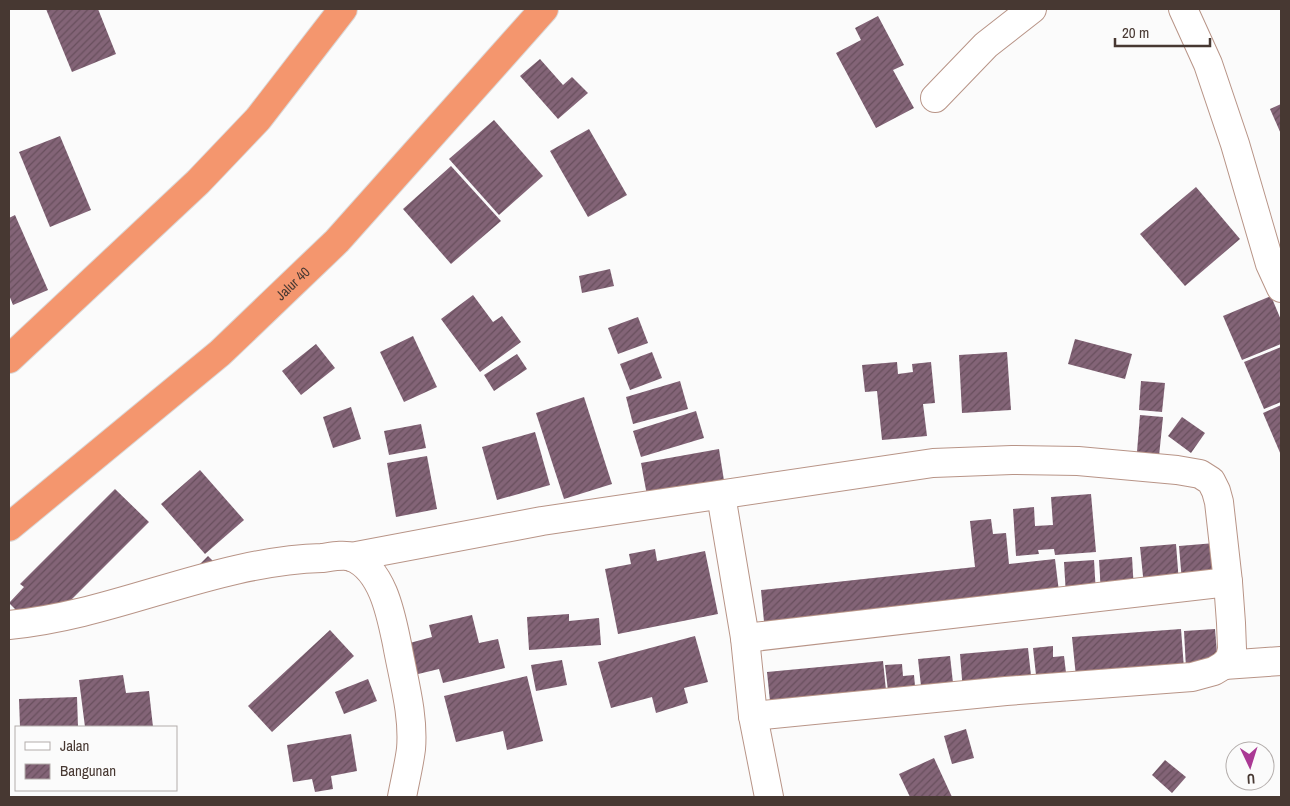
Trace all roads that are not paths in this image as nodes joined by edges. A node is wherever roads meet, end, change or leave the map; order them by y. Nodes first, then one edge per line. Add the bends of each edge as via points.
1 (343, 9) edge
2 (544, 9) edge
3 (1032, 9) edge
4 (1184, 9) edge
5 (936, 98) dead end
6 (1281, 288) edge
7 (9, 359) edge
8 (721, 496) junction
9 (9, 527) edge
10 (351, 557) junction
11 (1228, 582) junction
12 (9, 625) edge
13 (746, 638) junction
14 (1281, 661) edge
15 (1224, 666) junction
16 (753, 716) junction
17 (402, 797) edge
18 (769, 797) edge

1 - 7 highway via 258,119 198,182
2 - 9 highway, Jalur 40 via 337,241 220,353
3 - 5 street via 986,45
4 - 6 street via 1208,64 1270,264
8 - 10 street via 542,521
8 - 11 street via 933,463 1078,461 1200,474 1211,481 1217,496
8 - 13 street
10 - 12 street via 300,558 258,564 83,612
10 - 17 street via 368,568 377,581 385,597 396,638 410,716 411,748
11 - 13 street
11 - 15 street via 1232,649
13 - 16 street
14 - 15 street
15 - 16 street via 1192,677 1006,691
16 - 18 street

